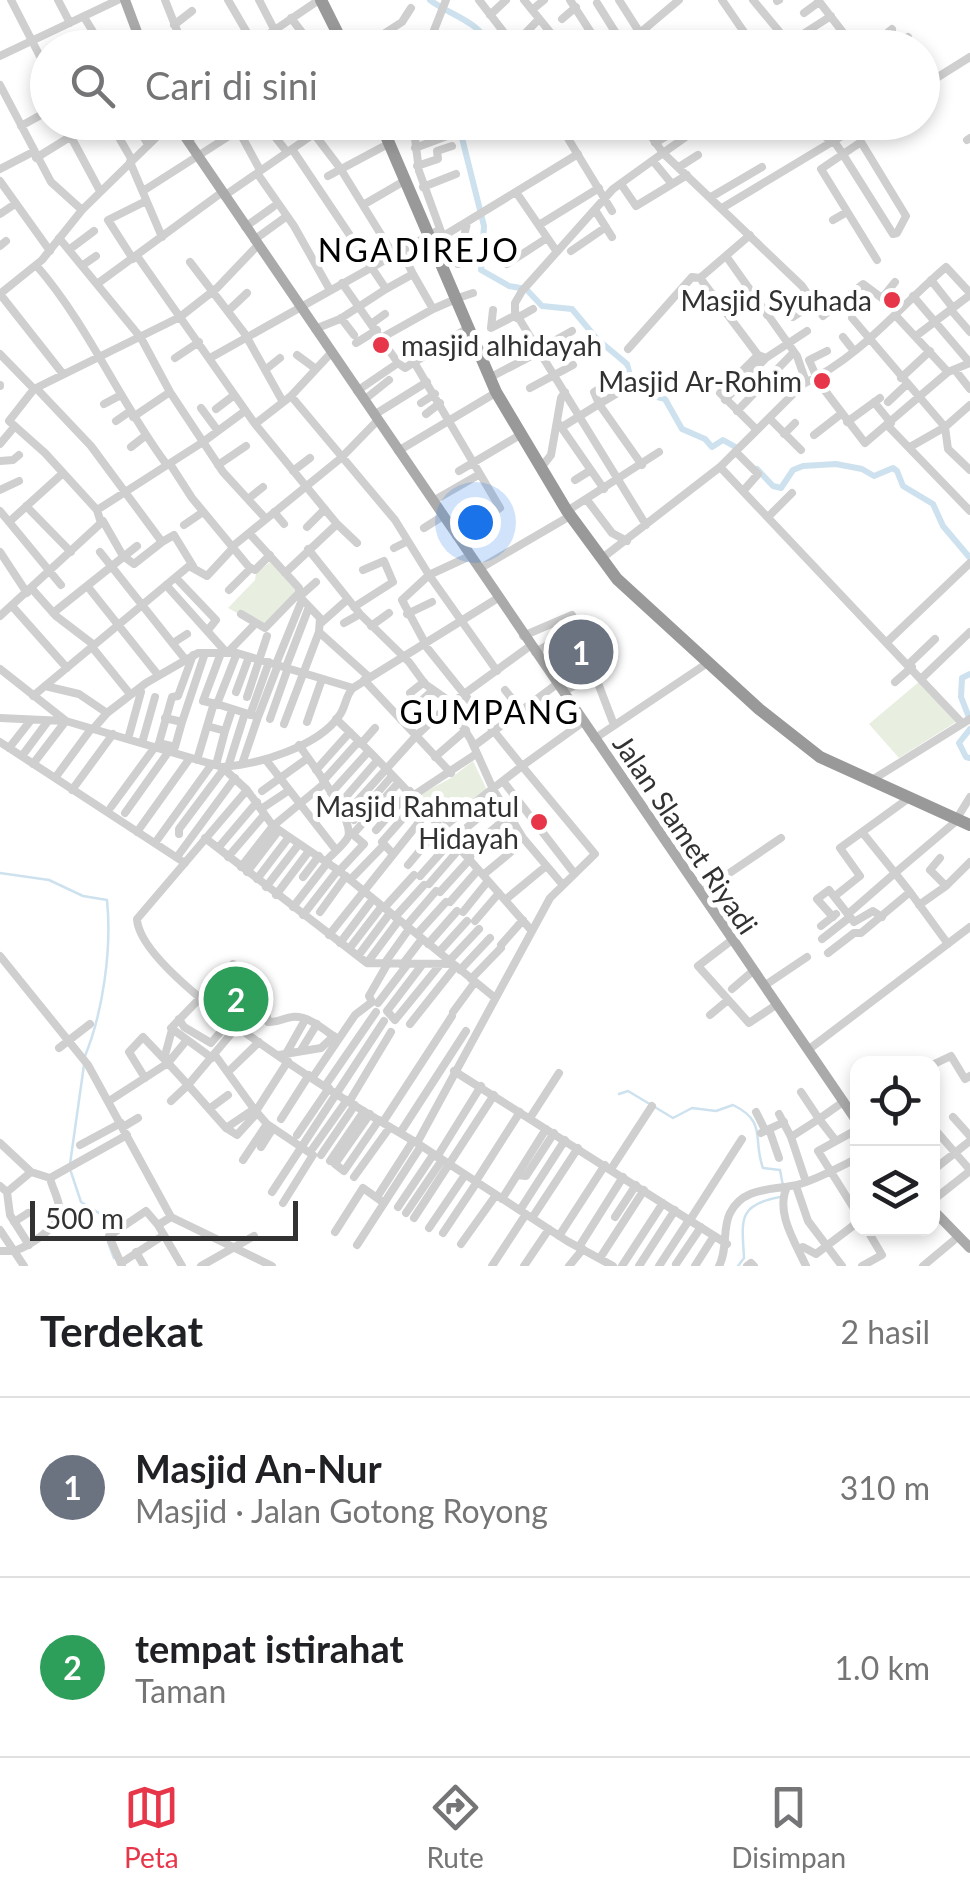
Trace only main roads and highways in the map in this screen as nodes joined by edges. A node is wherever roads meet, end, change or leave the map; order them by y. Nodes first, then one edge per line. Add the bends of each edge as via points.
1 (122, 0) edge
2 (322, 0) edge
3 (135, 30) edge
4 (337, 30) edge
5 (185, 140) edge
6 (389, 140) edge
7 (392, 140) edge
8 (435, 237) junction
9 (463, 296) junction
10 (491, 377) junction
11 (498, 391) junction
12 (571, 512) junction
13 (872, 780) junction
14 (964, 819) edge
15 (850, 1106) edge
16 (940, 1217) edge
17 (966, 1242) edge

1 - 3 main road
2 - 4 highway
5 - 15 main road, Jalan Slamet Riyadi
6 - 8 highway
7 - 8 highway
8 - 9 highway
9 - 10 highway
9 - 10 highway via 468,328
10 - 11 highway
11 - 12 highway
11 - 12 highway
12 - 13 highway via 603,558 710,661 810,744
13 - 14 highway
13 - 14 highway
16 - 17 main road

